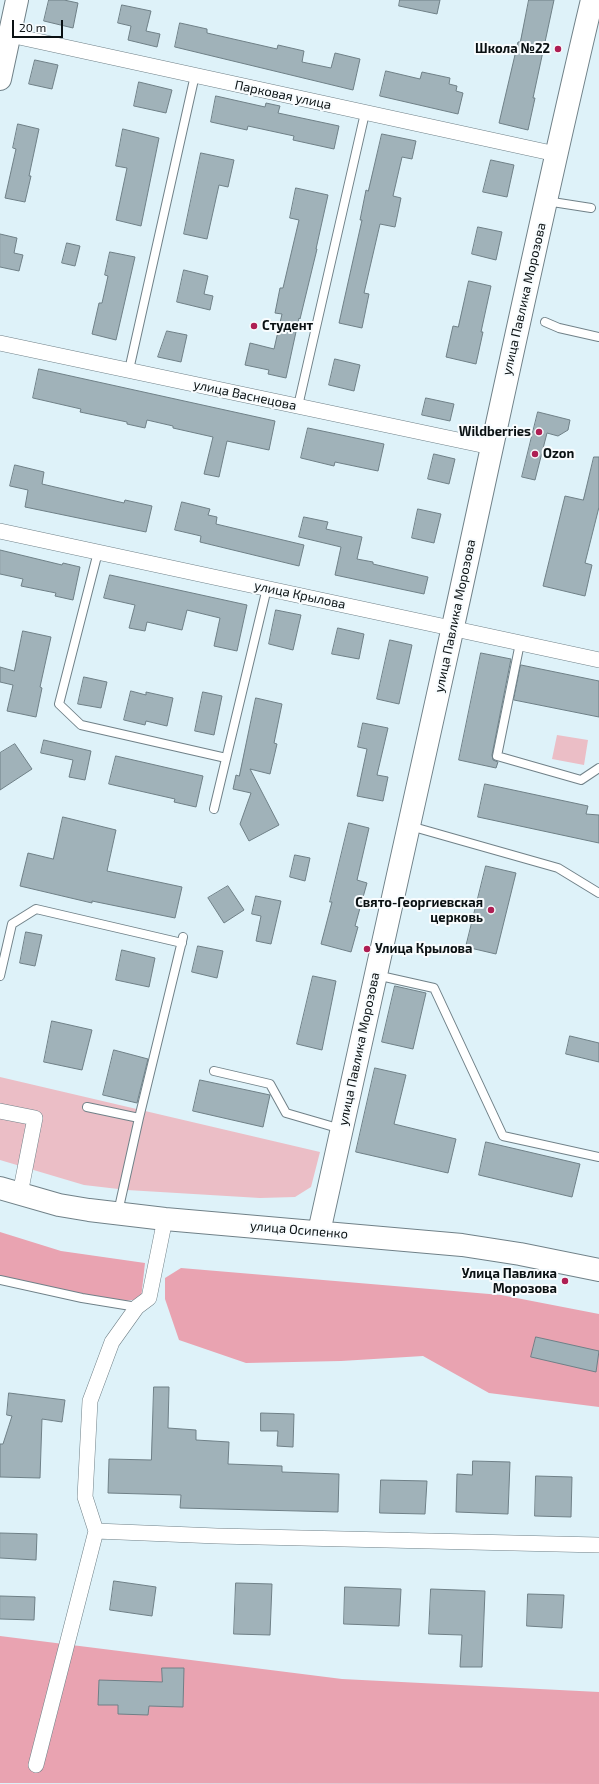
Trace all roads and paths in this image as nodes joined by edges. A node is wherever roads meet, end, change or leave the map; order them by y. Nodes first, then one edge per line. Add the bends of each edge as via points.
1 (17, 0) edge
2 (592, 0) edge
3 (10, 35) junction
4 (195, 75) junction
5 (0, 79) edge
6 (366, 113) junction
7 (556, 154) junction
8 (546, 201) junction
9 (591, 208) dead end
10 (545, 322) dead end
11 (599, 337) edge
12 (0, 343) edge
13 (129, 370) junction
14 (298, 406) junction
15 (491, 447) junction
16 (0, 531) edge
17 (98, 552) junction
18 (267, 588) junction
19 (453, 628) junction
20 (520, 643) junction
21 (599, 660) edge
22 (226, 758) junction
23 (599, 768) edge
24 (214, 809) dead end
25 (409, 826) junction
26 (599, 893) edge
27 (376, 975) junction
28 (0, 976) edge
29 (214, 1071) dead end
30 (87, 1107) dead end
31 (0, 1111) edge
32 (139, 1118) junction
33 (342, 1129) junction
34 (599, 1157) edge
35 (10, 1191) edge
36 (118, 1213) junction
37 (165, 1219) junction
38 (319, 1232) junction
39 (599, 1270) edge
40 (0, 1280) edge
41 (137, 1307) junction
42 (96, 1531) junction
43 (599, 1545) edge
44 (36, 1765) dead end

1 - 3 street
2 - 7 street, улица Павлика Морозова
3 - 4 street, Парковая улица
3 - 5 street
4 - 6 street, Парковая улица
4 - 13 lane
6 - 7 street, Парковая улица
6 - 14 lane
7 - 8 street, улица Павлика Морозова
8 - 9 lane
8 - 15 street, улица Павлика Морозова
10 - 11 lane
12 - 13 street, улица Васнецова
13 - 14 street, улица Васнецова
14 - 15 street, улица Васнецова
15 - 19 street, улица Павлика Морозова
16 - 17 street, улица Крылова
17 - 18 street, улица Крылова
17 - 22 lane via 59,704 81,725
18 - 19 street, улица Крылова
18 - 22 lane
19 - 20 street, улица Крылова
19 - 25 street, улица Павлика Морозова
20 - 21 street, улица Крылова
20 - 23 lane via 497,756 581,780
22 - 24 lane
25 - 26 lane via 558,868
25 - 27 street, улица Павлика Морозова
27 - 33 street, улица Павлика Морозова
27 - 34 lane via 434,988 503,1136
28 - 32 lane via 12,924 36,909 183,940
29 - 33 lane via 270,1084 286,1113
30 - 32 lane
31 - 35 street via 35,1118
32 - 36 lane
33 - 38 street, улица Павлика Морозова
35 - 36 street, улица Осипенко via 59,1205
36 - 37 street, улица Осипенко
37 - 38 street, улица Осипенко
37 - 41 street via 149,1298
38 - 39 street, улица Осипенко via 462,1245
40 - 41 lane
41 - 42 street via 112,1342 90,1402 85,1497
42 - 43 street
42 - 44 street

